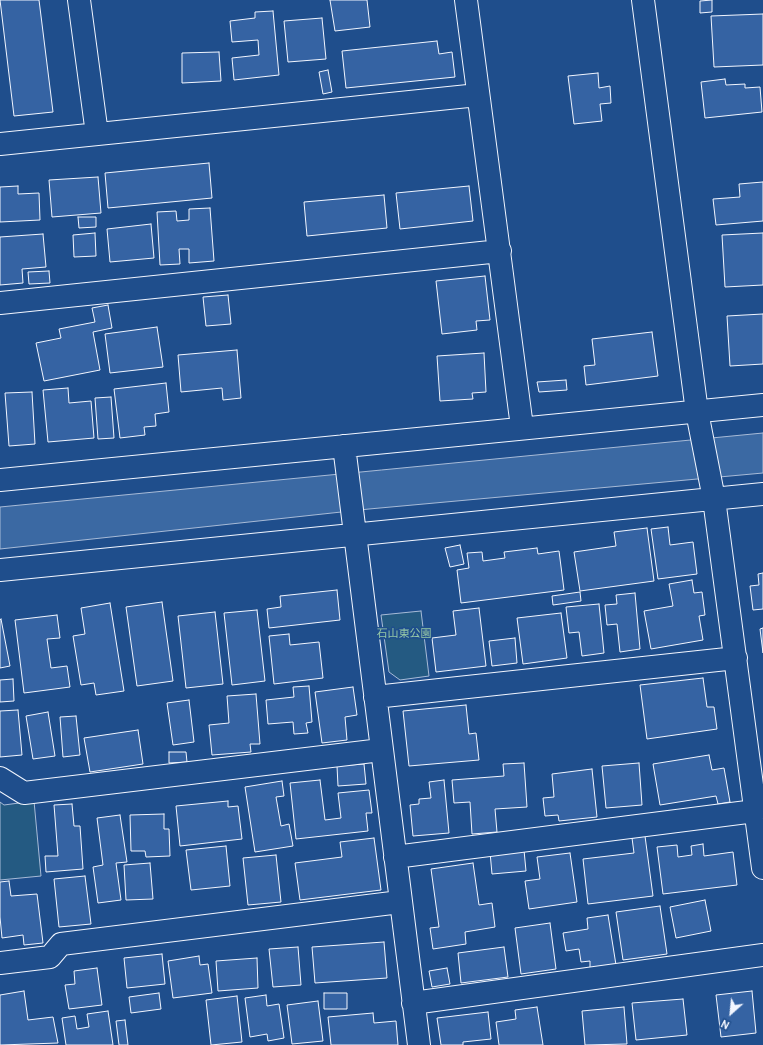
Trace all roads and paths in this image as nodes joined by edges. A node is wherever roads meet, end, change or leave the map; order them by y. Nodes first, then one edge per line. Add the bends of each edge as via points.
1 (79, 0) edge
2 (466, 0) edge
3 (643, 0) edge
4 (478, 95) junction
5 (97, 134) junction
6 (0, 144) edge
7 (500, 251) junction
8 (0, 303) edge
9 (763, 405) edge
10 (699, 422) junction
11 (522, 427) junction
12 (344, 446) junction
13 (0, 480) edge
14 (713, 490) junction
15 (763, 494) edge
16 (354, 524) junction
17 (0, 570) edge
18 (736, 658) junction
19 (376, 697) junction
20 (381, 750) junction
21 (757, 770) edge
22 (0, 778) edge
23 (755, 810) junction
24 (395, 857) junction
25 (763, 868) edge
26 (400, 902) junction
27 (763, 955) edge
28 (0, 963) edge
29 (413, 1003) junction
30 (419, 1045) edge

1 - 5 street
2 - 4 street
3 - 10 street
4 - 5 street
4 - 7 street
5 - 6 street
7 - 8 street
7 - 11 street
9 - 10 street
10 - 11 street
10 - 14 street
11 - 12 street
12 - 13 street
12 - 16 street
14 - 15 street
14 - 16 street
14 - 18 street
16 - 17 street
16 - 19 street
18 - 19 street
18 - 21 street
19 - 20 street
20 - 22 street via 24,793
20 - 24 street
21 - 23 street
23 - 24 street
23 - 25 street
24 - 26 street
26 - 28 street via 61,944 50,957
26 - 29 street
27 - 29 street
29 - 30 street

